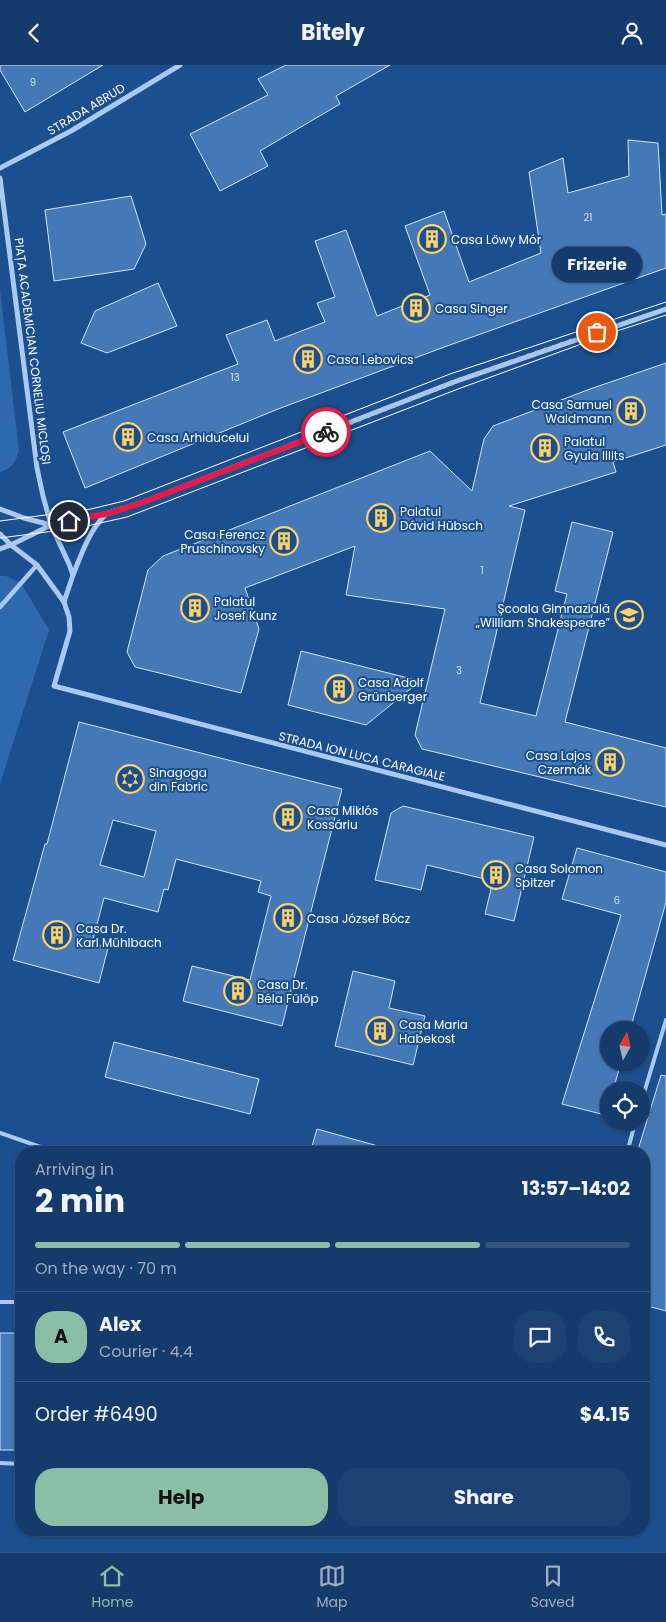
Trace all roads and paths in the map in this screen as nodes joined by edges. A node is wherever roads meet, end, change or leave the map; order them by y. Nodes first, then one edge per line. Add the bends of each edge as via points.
1 (180, 65) edge
2 (0, 168) edge
3 (0, 178) edge
4 (666, 309) edge
5 (0, 509) edge
6 (105, 514) junction
7 (51, 525) junction
8 (0, 534) edge
9 (11, 545) junction
10 (0, 549) edge
11 (37, 565) junction
12 (73, 575) junction
13 (64, 602) junction
14 (0, 607) edge
15 (666, 845) edge
16 (666, 1020) edge
17 (648, 1081) edge
18 (633, 1131) edge
19 (0, 1133) edge
20 (38, 1146) edge
21 (628, 1146) edge
22 (0, 1302) edge
23 (15, 1302) edge
24 (0, 1463) edge
25 (15, 1463) edge

1 - 2 street, STRADA ABRUD via 70,131
3 - 7 street, PIAȚA ACADEMICIAN CORNELIU MICLOȘI via 38,468
4 - 6 street via 454,382
5 - 7 street
6 - 7 street
6 - 12 street via 87,538
7 - 9 street
7 - 12 street, PIAȚA ACADEMICIAN CORNELIU MICLOȘI
8 - 9 street
9 - 10 street
9 - 11 street
11 - 13 street
11 - 14 street
12 - 13 street
13 - 15 street, STRADA ION LUCA CARAGIALE via 70,631 54,687
16 - 17 lane
18 - 21 lane
19 - 20 lane
22 - 23 lane
24 - 25 lane

